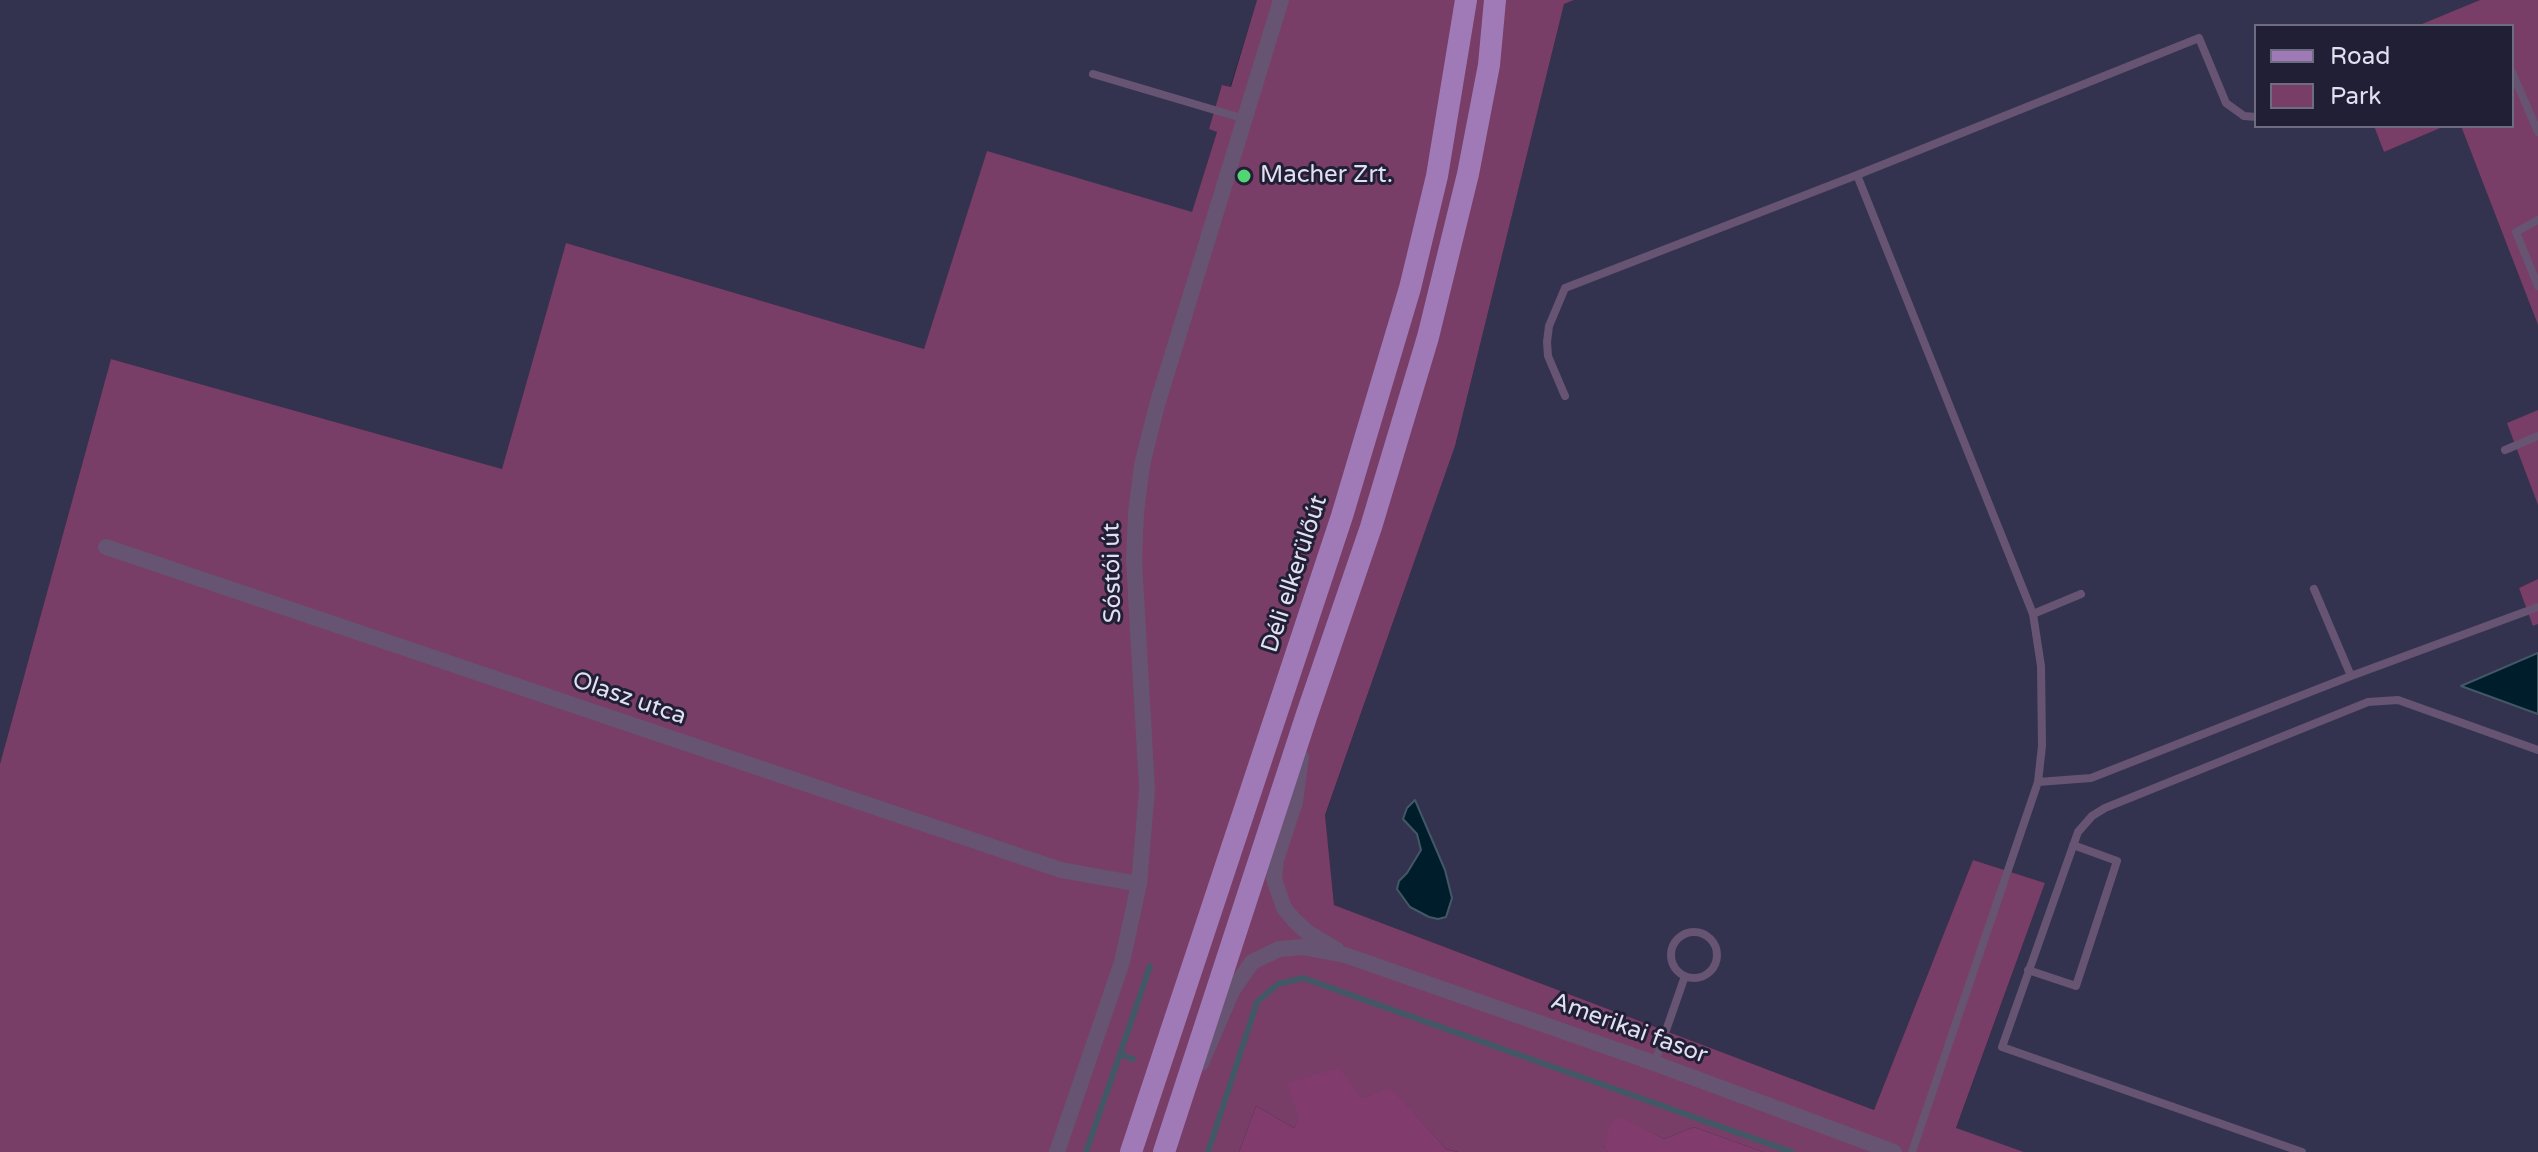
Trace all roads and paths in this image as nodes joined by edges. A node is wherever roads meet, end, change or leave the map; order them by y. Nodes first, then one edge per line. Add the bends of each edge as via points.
1 (1281, 0) edge
2 (1466, 0) edge
3 (1495, 0) edge
4 (1093, 74) dead end
5 (2514, 77) edge
6 (2254, 117) edge
7 (1245, 119) junction
8 (2538, 132) edge
9 (1857, 175) junction
10 (2538, 220) edge
11 (2538, 286) edge
12 (1565, 396) dead end
13 (2538, 436) edge
14 (2505, 450) dead end
15 (106, 547) dead end
16 (2314, 589) dead end
17 (2081, 594) dead end
18 (2538, 607) edge
19 (2033, 614) junction
20 (2351, 676) junction
21 (1307, 714) junction
22 (2538, 750) edge
23 (2038, 782) junction
24 (2073, 845) junction
25 (1139, 884) junction
26 (1345, 955) junction
27 (2028, 970) junction
28 (1685, 976) junction
29 (1654, 1063) junction
30 (1178, 1111) junction
31 (1057, 1152) edge
32 (1131, 1152) edge
33 (1164, 1152) edge
34 (1894, 1152) edge
35 (1912, 1152) edge
36 (2302, 1152) edge

1 - 7 street, Sóstói út
2 - 32 main road, Déli elkerülőút via 1437,176 1410,288 1342,516
3 - 21 main road via 1489,65 1468,174 1428,337
4 - 7 lane
5 - 8 lane
6 - 9 lane via 2226,103 2199,38
7 - 25 street, Sóstói út via 1142,465 1134,560 1147,789
9 - 12 lane via 1565,288 1547,342
9 - 19 lane
10 - 11 lane via 2516,232
13 - 14 lane
15 - 25 street, Olasz utca via 1061,870
16 - 20 lane
17 - 19 lane
18 - 20 lane
19 - 23 lane via 2043,714
20 - 23 lane via 2091,778
21 - 26 street via 1295,802 1274,879 1294,920
21 - 30 main road
22 - 24 lane via 2398,700 2368,702 2105,808 2083,824
23 - 35 lane
24 - 27 lane
24 - 27 lane via 2117,861 2076,986
25 - 31 street, Sóstói út via 1122,962
26 - 29 street, Amerikai fasor
26 - 30 street via 1302,947 1279,949 1252,962 1232,991
27 - 36 lane via 2002,1047
28 - 28 lane via 1674,966 1671,951 1685,934 1700,933 1712,941 1716,962 1707,974
28 - 29 lane
29 - 34 street, Amerikai fasor
30 - 33 main road

